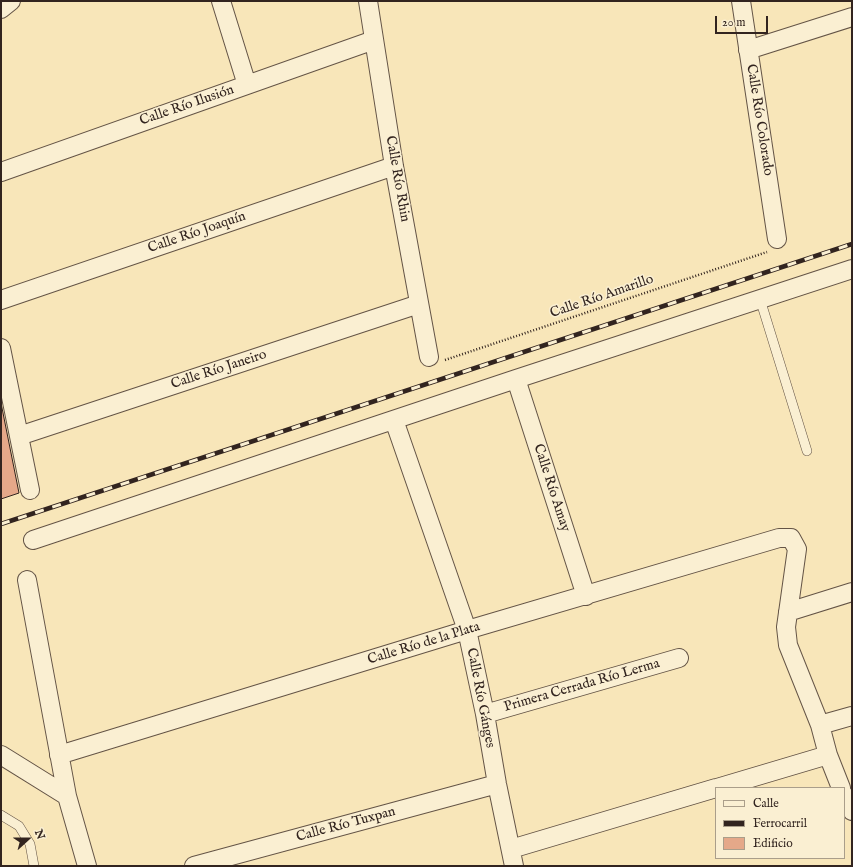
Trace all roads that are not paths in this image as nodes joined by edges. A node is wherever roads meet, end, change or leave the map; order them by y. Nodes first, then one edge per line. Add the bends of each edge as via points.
1 (11, 1) edge
2 (220, 1) edge
3 (368, 1) edge
4 (741, 1) edge
5 (1, 9) edge
6 (852, 17) edge
7 (374, 40) junction
8 (748, 50) junction
9 (247, 85) junction
10 (394, 166) junction
11 (1, 172) edge
12 (777, 239) road end
13 (852, 269) edge
14 (760, 299) junction
15 (1, 300) edge
16 (419, 304) junction
17 (1, 348) edge
18 (430, 357) road end
19 (516, 379) junction
20 (394, 420) junction
21 (19, 436) junction
22 (807, 450) dead end
23 (30, 490) dead end
24 (33, 540) dead end
25 (27, 580) dead end
26 (852, 592) edge
27 (586, 596) junction
28 (788, 612) junction
29 (467, 630) junction
30 (679, 658) dead end
31 (485, 714) junction
32 (852, 716) edge
33 (820, 725) junction
34 (1, 755) edge
35 (59, 755) junction
36 (828, 755) junction
37 (497, 784) junction
38 (719, 787) edge
39 (841, 787) edge
40 (715, 788) edge
41 (67, 796) junction
42 (845, 797) edge
43 (852, 811) edge
44 (1, 815) edge
45 (512, 858) edge
46 (34, 866) edge
47 (87, 866) edge
48 (194, 866) edge

1 - 5 street
2 - 9 street
3 - 7 street, Calle Río Rhin
4 - 8 street, Calle Río Colorado
6 - 8 street
7 - 9 street, Calle Río Ilusión
7 - 10 street, Calle Río Rhin
8 - 12 street, Calle Río Colorado
9 - 11 street, Calle Río Ilusión
10 - 15 street, Calle Río Joaquín
10 - 16 street, Calle Río Rhin
13 - 14 street
14 - 19 street
14 - 22 lane
16 - 18 street, Calle Río Rhin
16 - 21 street, Calle Río Janeiro
17 - 21 street
19 - 20 street
19 - 27 street, Calle Río Amay
20 - 24 street
20 - 29 street, Calle Río Gánges
21 - 23 street
25 - 35 street
26 - 28 street
27 - 28 street, Calle Río de la Plata via 779,538 791,538 797,549
27 - 29 street, Calle Río de la Plata
28 - 33 street via 788,645
29 - 31 street, Calle Río Gánges
29 - 35 street, Calle Río de la Plata
30 - 31 street, Primera Cerrada Río Lerma
31 - 37 street, Calle Río Gánges
32 - 33 street
33 - 36 street
34 - 41 street
35 - 41 street
36 - 38 street
36 - 39 street
37 - 45 street, Calle Río Gánges
37 - 48 street, Calle Río Tuxpan
40 - 45 street
41 - 47 street
42 - 43 street
44 - 46 lane via 19,826 30,844

